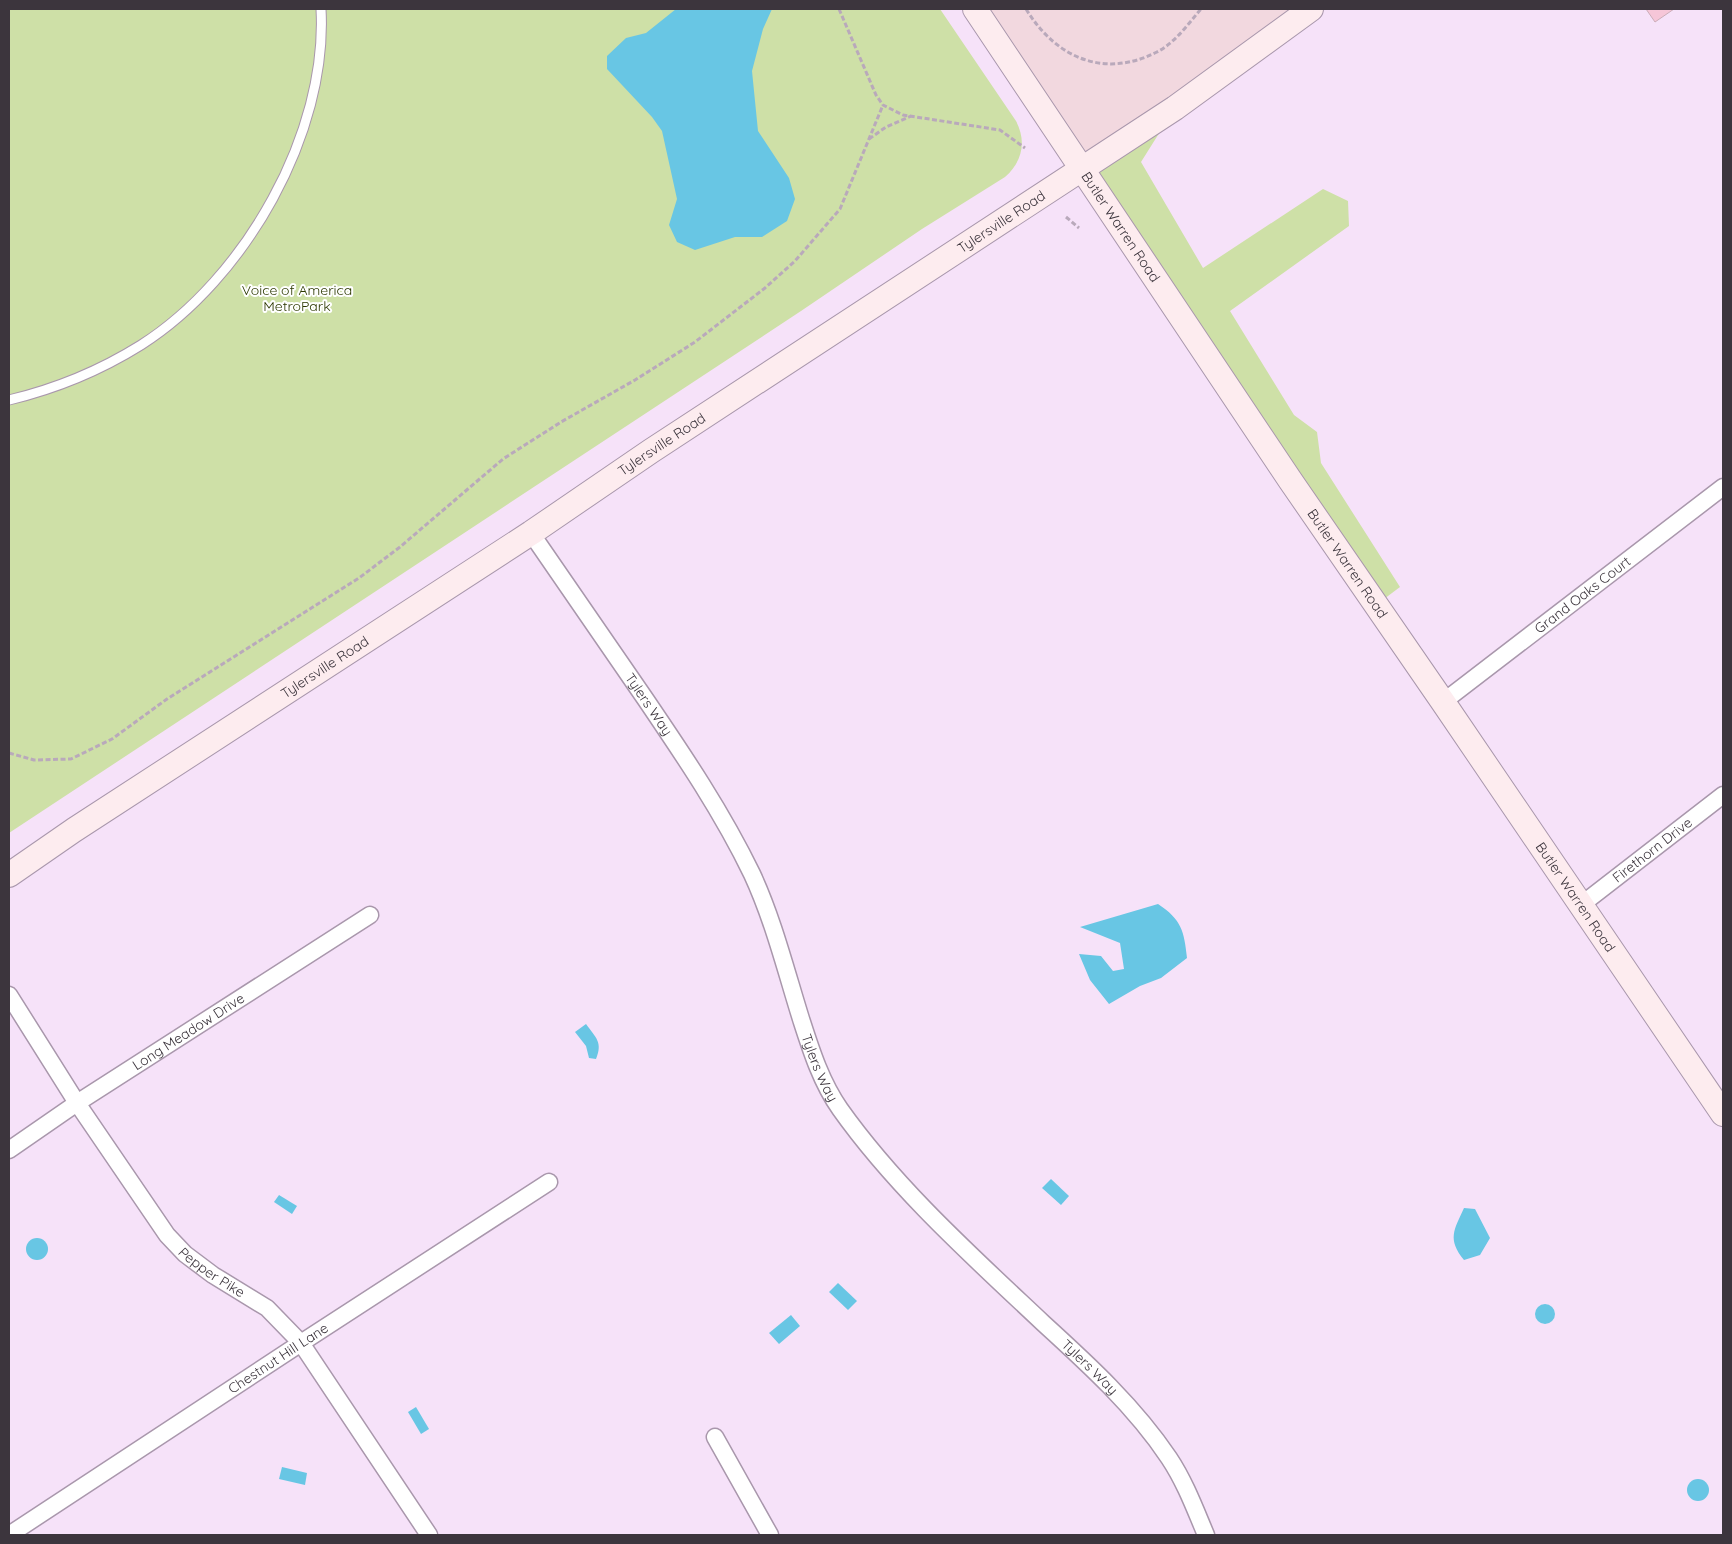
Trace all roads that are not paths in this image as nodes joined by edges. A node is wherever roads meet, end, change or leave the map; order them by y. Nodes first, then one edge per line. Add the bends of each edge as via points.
1 (321, 9) edge
2 (975, 9) edge
3 (1311, 9) edge
4 (1082, 169) junction
5 (9, 400) edge
6 (1723, 487) edge
7 (531, 533) junction
8 (1443, 702) junction
9 (1723, 795) edge
10 (9, 875) edge
11 (1581, 905) junction
12 (370, 915) dead end
13 (9, 995) edge
14 (77, 1103) junction
15 (1721, 1105) edge
16 (9, 1150) edge
17 (549, 1182) dead end
18 (301, 1343) junction
19 (715, 1437) dead end
20 (9, 1535) edge
21 (429, 1535) edge
22 (770, 1535) edge
23 (1206, 1535) edge

1 - 5 lane via 318,77 286,175 245,242 219,276 196,302 141,345 58,385
2 - 4 main road, Butler Warren Road
3 - 4 main road, Tylersville Road via 1175,108
4 - 7 main road, Tylersville Road
4 - 8 main road, Butler Warren Road
6 - 8 street, Grand Oaks Court
7 - 10 main road, Tylersville Road
7 - 23 street, Tylers Way via 719,812 752,875 815,1061 838,1106 907,1191 1084,1360 1152,1434 1190,1497
8 - 11 main road, Butler Warren Road
9 - 11 street, Firethorn Drive
11 - 15 main road, Butler Warren Road
12 - 14 street, Long Meadow Drive
13 - 14 street, Pepper Pike
14 - 16 street, Long Meadow Drive
14 - 18 street, Pepper Pike via 173,1242 213,1275 267,1308
17 - 18 street, Chestnut Hill Lane
18 - 20 street, Chestnut Hill Lane
18 - 21 street, Pepper Pike
19 - 22 street

